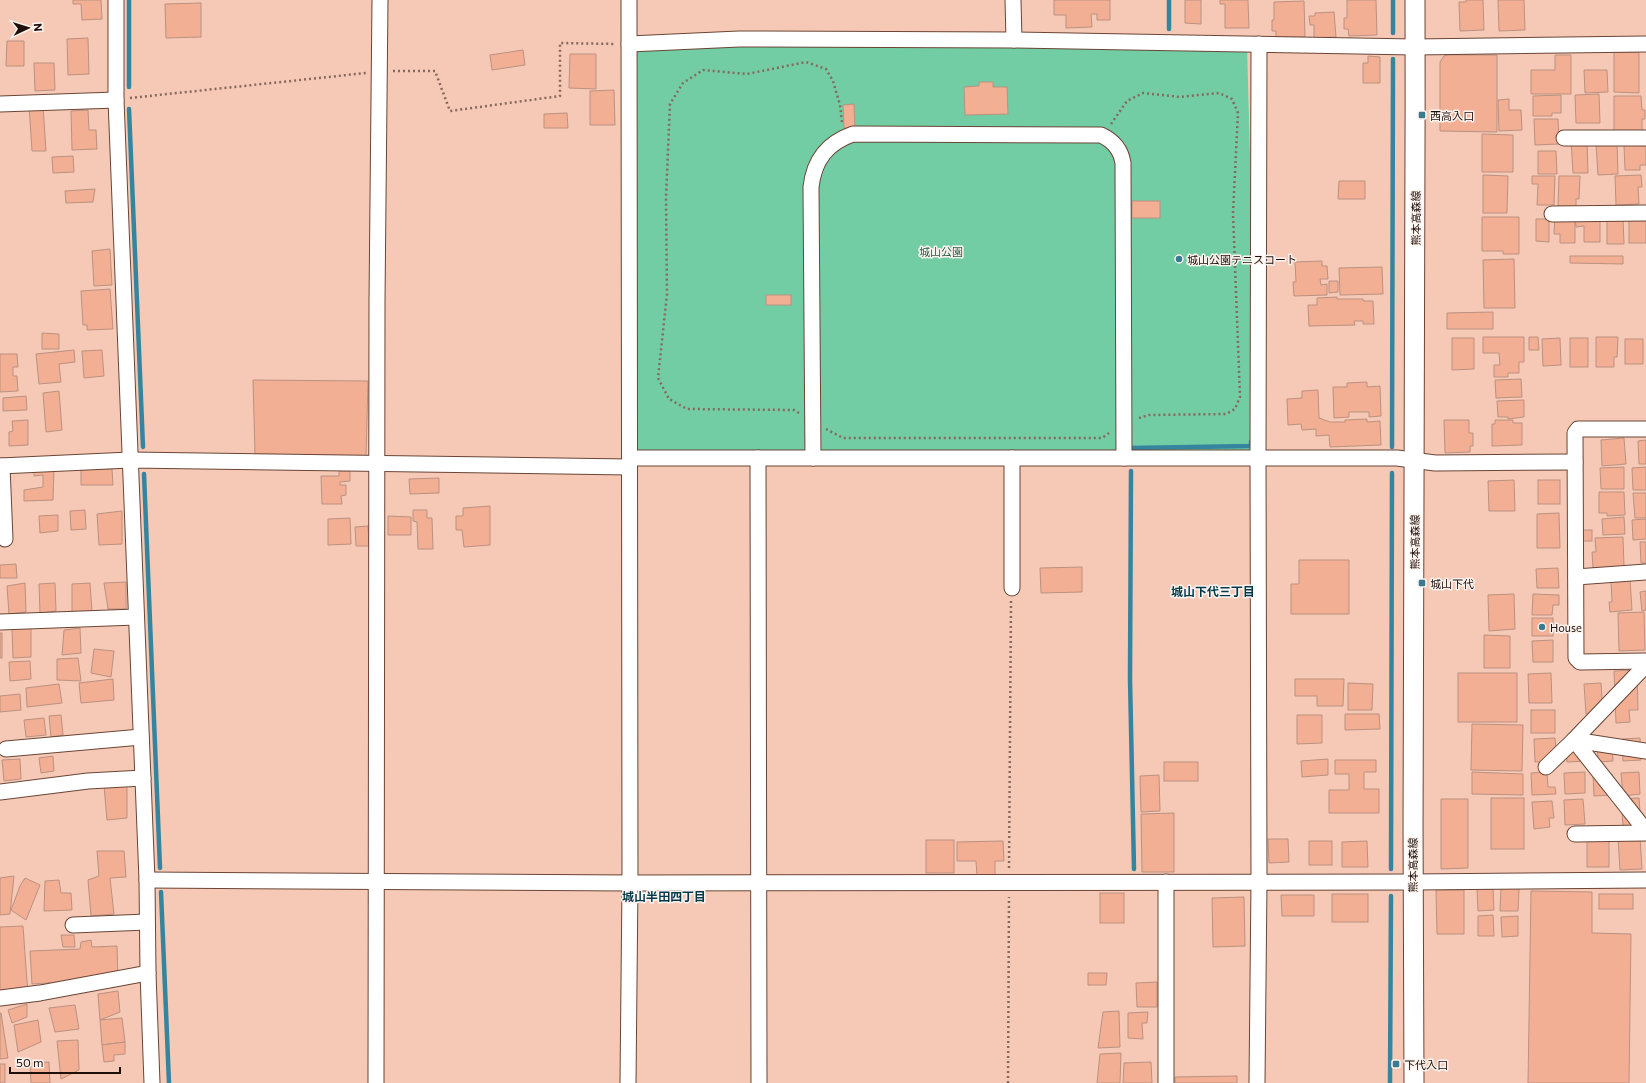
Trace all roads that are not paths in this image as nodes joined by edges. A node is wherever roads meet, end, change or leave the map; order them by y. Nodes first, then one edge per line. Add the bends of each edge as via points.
1 (116, 0) edge
2 (380, 0) edge
3 (629, 0) edge
4 (1013, 0) edge
5 (1415, 0) edge
6 (1014, 40) junction
7 (629, 44) junction
8 (1259, 44) junction
9 (1646, 44) edge
10 (1415, 47) junction
11 (116, 100) junction
12 (0, 104) edge
13 (1564, 138) dead end
14 (1646, 138) edge
15 (1646, 213) edge
16 (1552, 214) dead end
17 (1646, 430) edge
18 (758, 458) junction
19 (813, 458) junction
20 (1012, 458) junction
21 (1124, 458) junction
22 (1258, 458) junction
23 (130, 460) junction
24 (1415, 460) junction
25 (630, 462) junction
26 (1575, 462) junction
27 (378, 464) junction
28 (1, 466) edge
29 (5, 539) dead end
30 (1646, 572) edge
31 (1576, 577) junction
32 (1012, 588) road end
33 (136, 617) junction
34 (0, 622) edge
35 (1646, 661) edge
36 (1646, 665) edge
37 (141, 737) junction
38 (1574, 740) junction
39 (6, 749) dead end
40 (1646, 751) edge
41 (1546, 767) dead end
42 (143, 778) junction
43 (0, 792) edge
44 (1646, 832) edge
45 (1575, 834) dead end
46 (147, 880) junction
47 (1646, 880) edge
48 (376, 882) junction
49 (1166, 882) junction
50 (1260, 882) junction
51 (1412, 882) junction
52 (630, 883) junction
53 (758, 883) junction
54 (147, 922) junction
55 (73, 924) dead end
56 (148, 973) junction
57 (0, 998) edge
58 (152, 1083) edge
59 (376, 1083) edge
60 (628, 1083) edge
61 (759, 1083) edge
62 (1166, 1083) edge
63 (1257, 1083) edge
64 (1414, 1083) edge

1 - 11 street
2 - 27 street
3 - 7 street
4 - 6 street
5 - 10 main road, 熊本高森線
6 - 7 street via 739,40
6 - 8 street
7 - 25 street
8 - 10 street
8 - 22 street
9 - 10 street
10 - 24 main road, 熊本高森線
11 - 12 street
11 - 23 street
13 - 14 street
15 - 16 street
17 - 26 street via 1578,428 1574,433
18 - 19 street
18 - 25 street
18 - 53 street
19 - 20 street
19 - 21 street via 811,187 817,161 829,147 853,134 1103,135 1116,146 1121,153 1123,164
20 - 21 street
20 - 32 street
21 - 22 street
22 - 24 street
22 - 50 street
23 - 27 street
23 - 28 street
23 - 33 street
24 - 26 street via 1435,463
24 - 51 main road, 熊本高森線
25 - 27 street
25 - 52 street
26 - 31 street
27 - 48 street
28 - 29 street
30 - 31 street
31 - 35 street via 1576,658 1580,662
33 - 34 street
33 - 37 street
36 - 38 street
37 - 39 street
37 - 42 street
38 - 40 street
38 - 41 street
38 - 44 street
42 - 43 street via 88,781
42 - 46 street
44 - 45 street
46 - 48 street
46 - 54 street
47 - 51 street
48 - 52 street
48 - 59 street
49 - 50 street
49 - 53 street
49 - 62 street
50 - 51 street
50 - 63 street
51 - 64 main road, 熊本高森線
52 - 53 street
52 - 60 street
53 - 61 street
54 - 55 street
54 - 56 street
56 - 57 street
56 - 58 street

